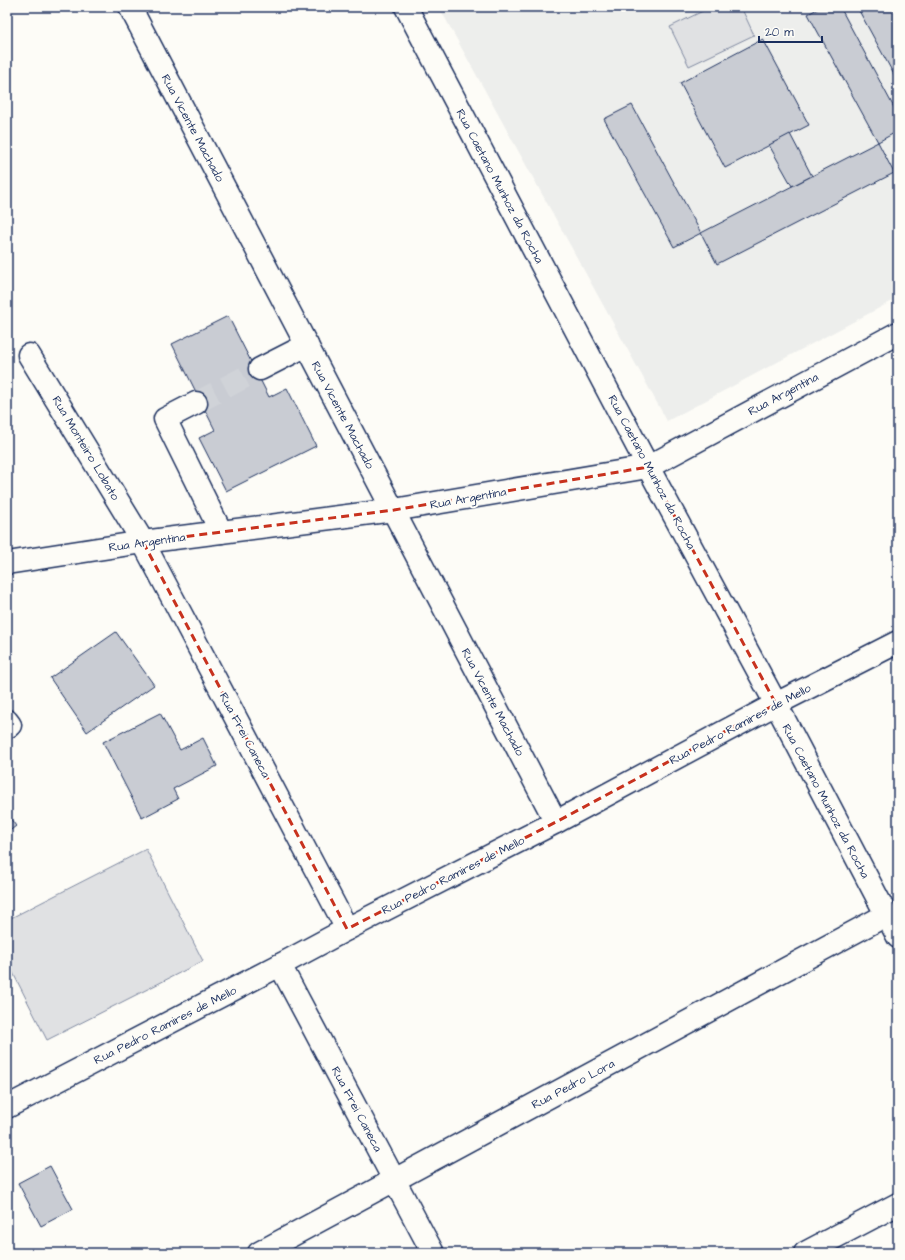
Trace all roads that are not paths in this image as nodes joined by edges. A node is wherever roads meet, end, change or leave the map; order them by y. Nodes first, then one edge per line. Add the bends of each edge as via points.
1 (130, 7) edge
2 (406, 7) edge
3 (898, 333) edge
4 (307, 345) junction
5 (29, 355) dead end
6 (260, 369) tunnel mouth
7 (196, 403) tunnel mouth
8 (648, 467) junction
9 (394, 510) junction
10 (222, 532) junction
11 (143, 542) junction
12 (7, 563) edge
13 (898, 642) edge
14 (776, 704) junction
15 (7, 721) edge
16 (7, 727) edge
17 (556, 822) junction
18 (886, 915) junction
19 (347, 929) junction
20 (898, 937) edge
21 (280, 965) junction
22 (7, 1107) edge
23 (394, 1181) junction
24 (898, 1204) edge
25 (259, 1253) edge
26 (433, 1253) edge
27 (805, 1253) edge

1 - 4 street, Rua Vicente Machado
2 - 8 street, Rua Caetano Munhoz da Rocha
3 - 8 street, Rua Argentina
4 - 6 street
4 - 9 street, Rua Vicente Machado
5 - 11 street, Rua Monteiro Lobato
7 - 10 street via 165,419
8 - 9 street, Rua Argentina
8 - 14 street, Rua Caetano Munhoz da Rocha
9 - 10 street, Rua Argentina
9 - 17 street, Rua Vicente Machado
10 - 11 street, Rua Argentina
11 - 12 street, Rua Argentina
11 - 19 street, Rua Frei Caneca
13 - 14 street, Rua Pedro Ramires de Mello
14 - 17 street, Rua Pedro Ramires de Mello
14 - 18 street, Rua Caetano Munhoz da Rocha
15 - 16 street via 10,725
17 - 19 street, Rua Pedro Ramires de Mello
18 - 20 street, Rua Caetano Munhoz da Rocha
18 - 23 street, Rua Pedro Lora
19 - 21 street, Rua Pedro Ramires de Mello
21 - 22 street, Rua Pedro Ramires de Mello
21 - 23 street, Rua Frei Caneca
23 - 25 street, Rua Pedro Lora
23 - 26 street, Rua Frei Caneca
24 - 27 street

